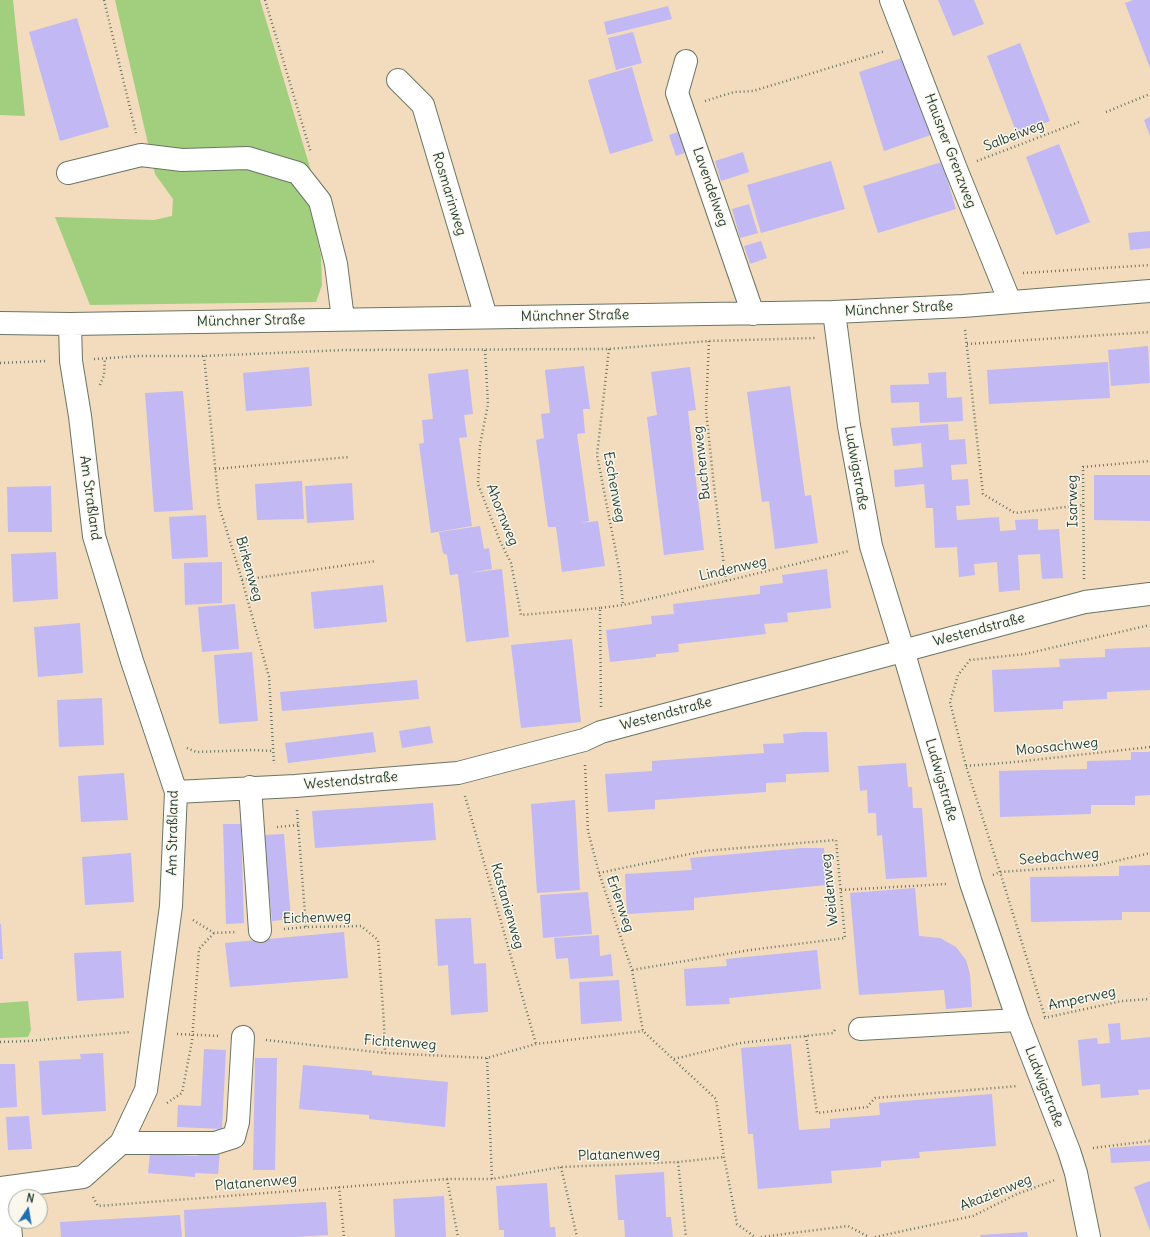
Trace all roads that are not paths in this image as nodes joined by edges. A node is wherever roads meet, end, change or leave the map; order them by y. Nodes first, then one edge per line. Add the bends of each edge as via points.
1 (892, 0) edge
2 (686, 61) dead end
3 (398, 80) dead end
4 (68, 174) dead end
5 (1150, 291) edge
6 (1010, 302) junction
7 (834, 312) junction
8 (753, 314) junction
9 (486, 317) junction
10 (343, 319) junction
11 (0, 323) edge
12 (70, 324) junction
13 (1150, 594) edge
14 (903, 650) junction
15 (250, 787) junction
16 (176, 792) junction
17 (260, 931) road end
18 (1018, 1020) junction
19 (860, 1029) road end
20 (243, 1038) road end
21 (121, 1143) junction
22 (3, 1188) edge
23 (11, 1237) edge
24 (1089, 1237) edge

1 - 6 street, Hausner Grenzweg
2 - 8 street, Lavendelweg via 677,92
3 - 9 street, Rosmarinweg via 423,105
4 - 10 street via 141,155 182,160 248,158 298,173 320,201 336,264
5 - 6 street, Münchner Straße
6 - 7 street, Münchner Straße
7 - 8 street, Münchner Straße
7 - 14 street, Ludwigstraße via 849,426 871,546
8 - 9 street, Münchner Straße
9 - 10 street, Münchner Straße
10 - 12 street, Münchner Straße
11 - 12 street, Münchner Straße
12 - 16 street, Am Straßland via 71,361 94,536
13 - 14 street, Westendstraße via 1085,602
14 - 15 street, Westendstraße via 458,773
14 - 18 street, Ludwigstraße via 971,883
15 - 16 street, Westendstraße
15 - 17 street
16 - 21 street, Am Straßland via 171,906 146,1090
18 - 19 street
18 - 24 street, Ludwigstraße via 1069,1151
20 - 21 street via 238,1122 234,1137 215,1143
21 - 22 street, Am Straßland via 82,1177
22 - 23 street

